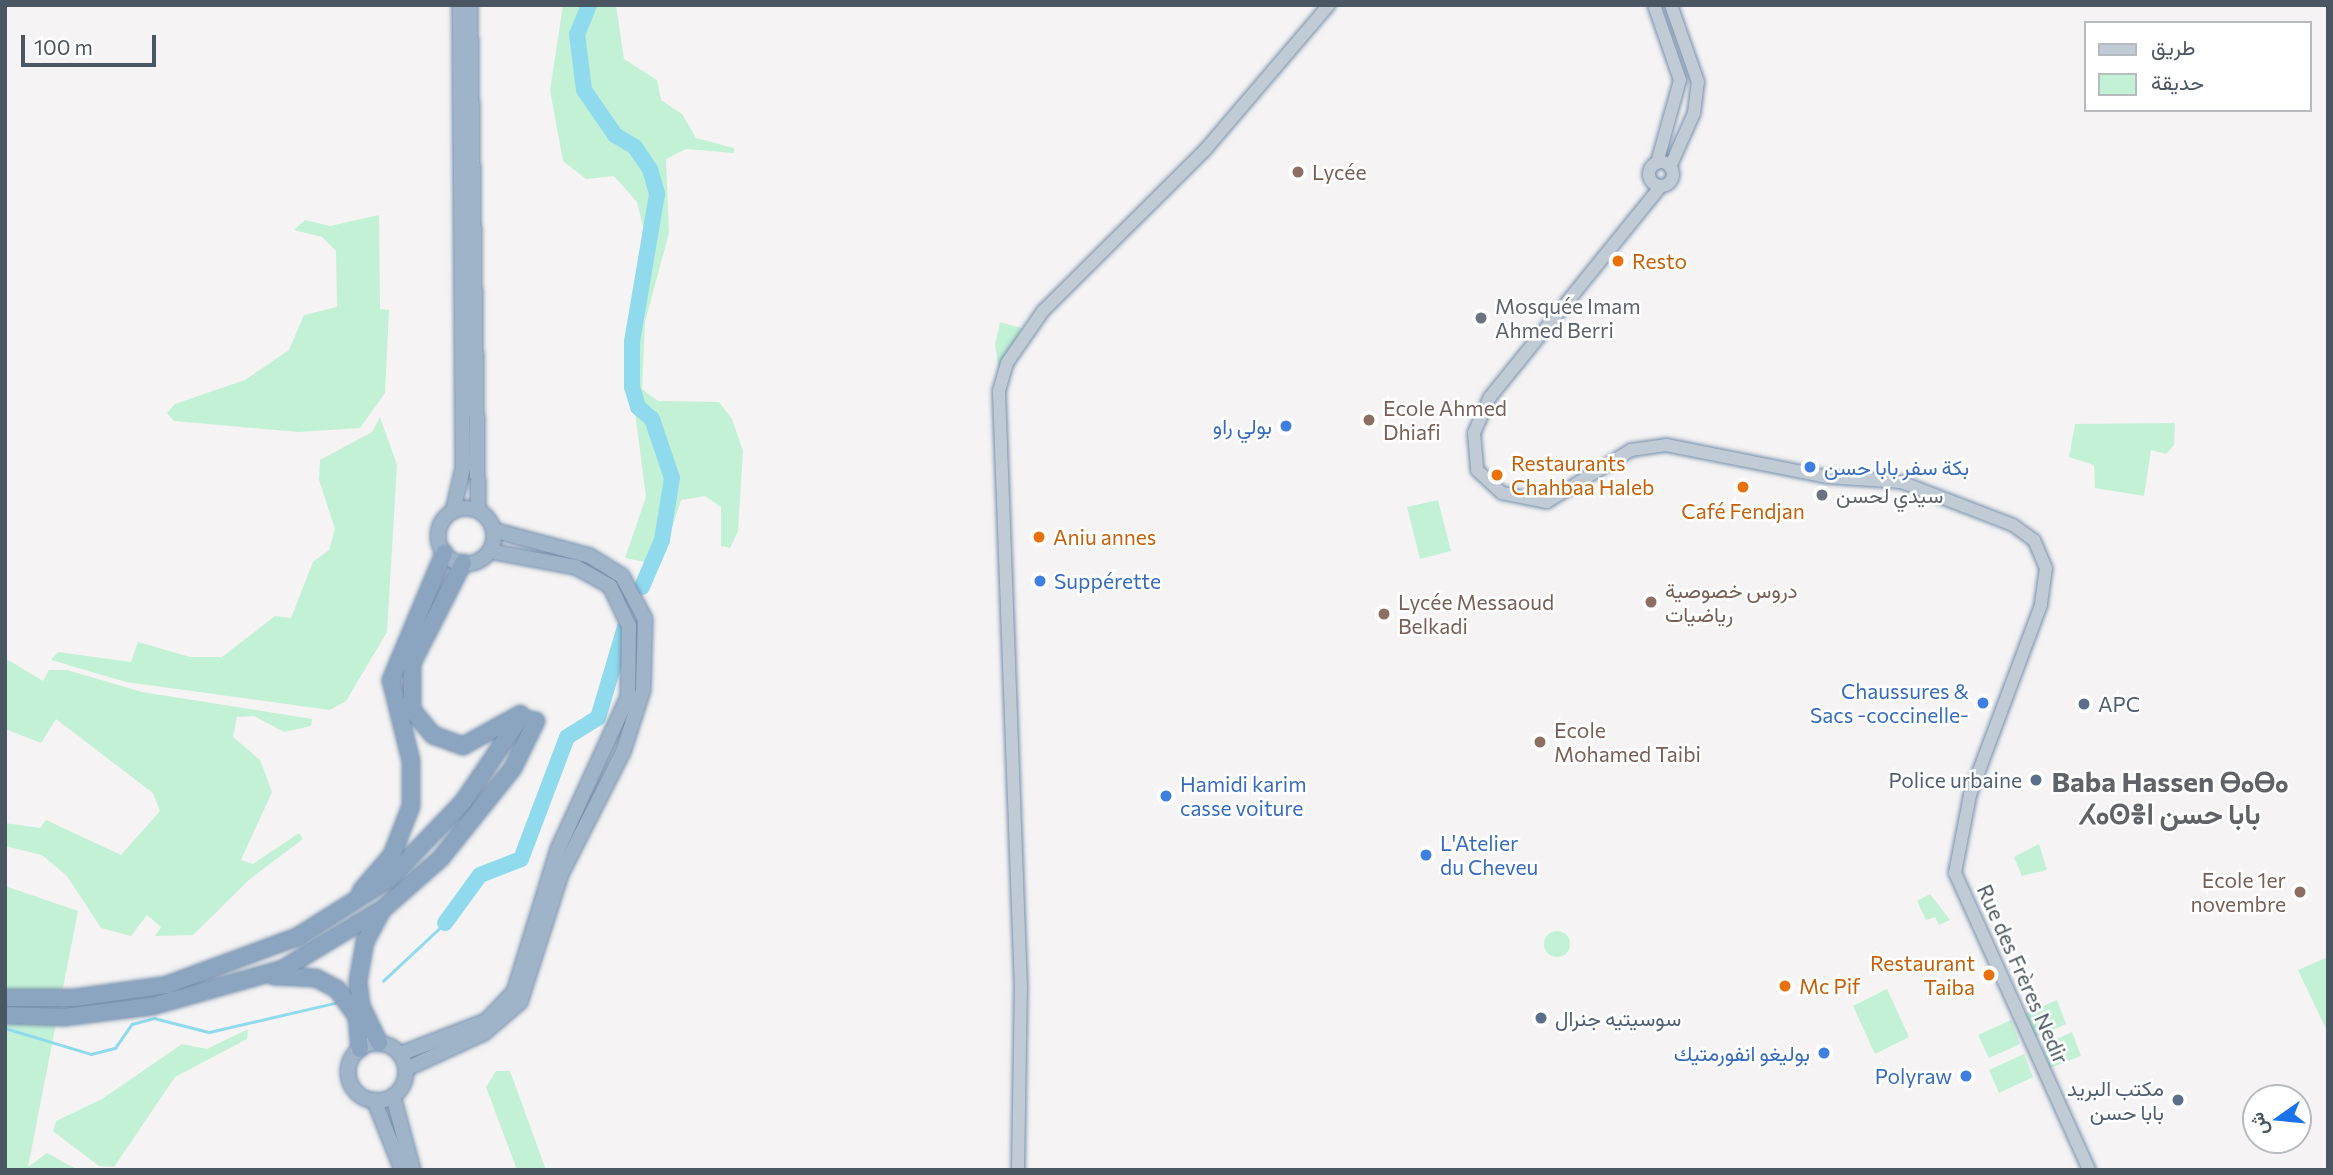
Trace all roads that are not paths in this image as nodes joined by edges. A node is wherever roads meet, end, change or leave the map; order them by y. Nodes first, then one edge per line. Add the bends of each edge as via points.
1 (460, 5) edge
2 (470, 5) edge
3 (1329, 5) edge
4 (1654, 5) edge
5 (1671, 5) edge
6 (1657, 163) junction
7 (1670, 167) junction
8 (1656, 183) junction
9 (478, 510) junction
10 (453, 511) junction
11 (493, 530) junction
12 (489, 551) junction
13 (444, 553) junction
14 (463, 563) junction
15 (523, 716) junction
16 (384, 908) junction
17 (339, 914) junction
18 (265, 976) junction
19 (5, 998) edge
20 (5, 1015) edge
21 (379, 1043) junction
22 (360, 1048) junction
23 (400, 1054) junction
24 (406, 1069) junction
25 (393, 1096) junction
26 (373, 1100) junction
27 (402, 1170) edge
28 (413, 1170) edge
29 (1017, 1170) edge
30 (2089, 1170) edge

1 - 10 highway via 463,468
2 - 9 highway
3 - 29 main road via 1205,150 1043,311 1012,354 1001,383 997,448 1021,989
4 - 6 main road via 1680,80
5 - 7 main road via 1698,82 1694,113
6 - 7 main road
6 - 8 main road
7 - 8 main road via 1672,178
8 - 30 main road, Rue des Frères Nedir via 1640,218 1490,397 1474,433 1478,470 1502,493 1547,502 1631,450 1666,445 1827,477 1901,482 2013,525 2034,540 2046,568 2040,605 1970,795 1955,873
9 - 10 highway
9 - 11 highway
10 - 13 highway via 439,528
11 - 12 highway
11 - 24 highway via 590,556 622,576 645,619 643,691 623,752 561,874 525,993 495,1026
12 - 14 highway
12 - 23 highway via 576,567 610,586 629,626 628,697 558,849 514,992 486,1021
13 - 14 highway
13 - 17 highway via 391,680 411,761 409,816 392,855
14 - 15 highway via 412,663 411,710 433,735 463,746
15 - 16 highway via 534,718 537,728 499,788 441,858
15 - 17 highway via 440,831
16 - 18 highway
16 - 21 highway via 365,942 358,981 361,1006
17 - 19 highway via 255,957 190,980 108,995
18 - 20 highway via 106,1013
18 - 22 highway via 305,976 337,989 357,1017
21 - 22 highway
21 - 23 highway
22 - 26 highway via 349,1079
23 - 24 highway
24 - 25 highway
25 - 26 highway
25 - 28 highway
26 - 27 highway

